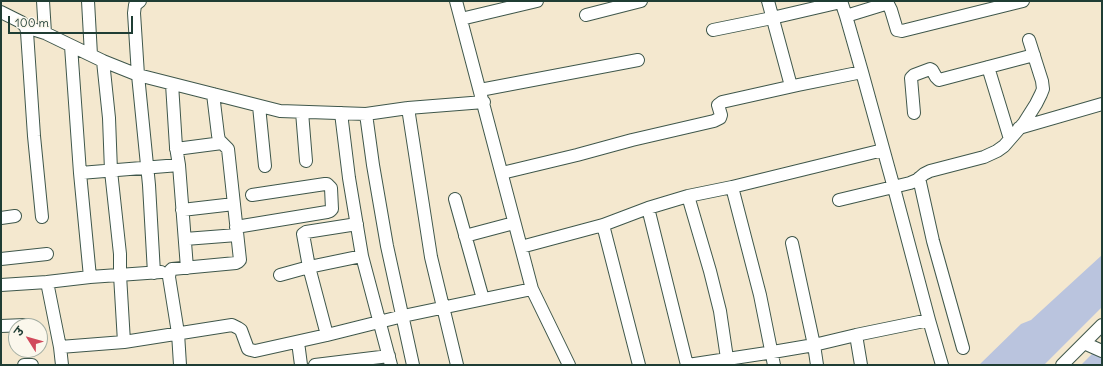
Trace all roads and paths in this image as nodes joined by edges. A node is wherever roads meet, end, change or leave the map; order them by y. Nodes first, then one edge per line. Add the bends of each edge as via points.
1 (43, 1) edge
2 (88, 1) edge
3 (140, 1) edge
4 (456, 1) edge
5 (537, 1) edge
6 (641, 1) edge
7 (768, 1) edge
8 (841, 1) edge
9 (887, 1) edge
10 (1023, 1) edge
11 (1, 12) edge
12 (586, 15) dead end
13 (846, 16) junction
14 (772, 18) junction
15 (461, 19) junction
16 (26, 26) junction
17 (713, 30) dead end
18 (45, 33) junction
19 (1029, 40) dead end
20 (71, 46) junction
21 (91, 55) junction
22 (1034, 55) junction
23 (638, 60) dead end
24 (103, 61) junction
25 (988, 67) junction
26 (862, 72) junction
27 (138, 75) junction
28 (172, 84) junction
29 (791, 86) junction
30 (213, 94) junction
31 (482, 96) junction
32 (1102, 104) edge
33 (259, 106) junction
34 (408, 108) junction
35 (302, 112) junction
36 (341, 113) junction
37 (914, 113) dead end
38 (366, 114) junction
39 (1019, 128) junction
40 (1010, 139) junction
41 (222, 143) junction
42 (176, 149) junction
43 (883, 150) junction
44 (306, 161) dead end
45 (179, 165) junction
46 (265, 166) dead end
47 (147, 167) junction
48 (111, 171) junction
49 (80, 173) junction
50 (502, 173) junction
51 (919, 178) junction
52 (732, 187) junction
53 (894, 188) junction
54 (252, 195) dead end
55 (688, 196) junction
56 (456, 199) dead end
57 (839, 200) dead end
58 (234, 204) junction
59 (648, 208) junction
60 (182, 210) junction
61 (15, 216) dead end
62 (42, 217) dead end
63 (1, 218) edge
64 (514, 223) junction
65 (357, 224) junction
66 (603, 225) junction
67 (236, 231) junction
68 (465, 236) junction
69 (185, 239) junction
70 (792, 243) dead end
71 (521, 246) junction
72 (47, 254) dead end
73 (362, 256) junction
74 (1, 259) edge
75 (187, 268) junction
76 (309, 268) junction
77 (170, 271) junction
78 (154, 273) junction
79 (120, 275) junction
80 (280, 275) dead end
81 (90, 277) junction
82 (47, 282) junction
83 (1, 285) edge
84 (532, 289) junction
85 (483, 299) junction
86 (443, 308) junction
87 (403, 316) junction
88 (929, 320) junction
89 (380, 322) junction
90 (1102, 325) edge
91 (178, 333) junction
92 (327, 335) junction
93 (856, 335) junction
94 (124, 342) junction
95 (298, 342) junction
96 (1084, 343) junction
97 (814, 345) junction
98 (60, 347) junction
99 (963, 348) dead end
100 (1102, 351) edge
101 (772, 352) junction
102 (390, 361) edge
103 (728, 362) edge
104 (24, 365) edge
105 (32, 365) edge
106 (62, 365) edge
107 (180, 365) edge
108 (301, 365) edge
109 (315, 365) edge
110 (413, 365) edge
111 (457, 365) edge
112 (569, 365) edge
113 (639, 365) edge
114 (687, 365) edge
115 (774, 365) edge
116 (818, 365) edge
117 (861, 365) edge
118 (942, 365) edge
119 (1062, 365) edge

1 - 18 street
2 - 21 street
3 - 27 street via 134,9
4 - 15 street
5 - 15 street
6 - 12 street
7 - 14 street
8 - 13 street
8 - 14 street
9 - 10 street via 897,30 902,31
9 - 13 street via 885,4
11 - 16 street
13 - 26 street
14 - 17 street
14 - 29 street
15 - 31 street
16 - 18 street
16 - 62 street
18 - 20 street
19 - 22 street
20 - 21 street
20 - 49 street
21 - 24 street
22 - 25 street
22 - 39 street via 1042,81 1042,94
23 - 31 street via 610,64
24 - 27 street
24 - 48 street
25 - 37 street via 939,80 930,69 914,75 911,78
25 - 40 street
26 - 29 street
26 - 43 street
27 - 28 street
27 - 47 street
28 - 30 street
28 - 42 street
29 - 50 street via 720,103 718,107 721,115 714,121
30 - 33 street
30 - 41 street via 218,135
31 - 34 street
31 - 50 street
32 - 39 street
33 - 35 street via 280,111
33 - 46 street
34 - 38 street
34 - 86 street via 431,257
35 - 36 street
35 - 44 street
36 - 38 street
36 - 65 street
38 - 87 street via 387,246
39 - 40 street
40 - 51 street via 997,151 984,157 930,171
41 - 42 street
41 - 58 street via 228,149
42 - 45 street
43 - 52 street
43 - 53 street
45 - 47 street
45 - 60 street
47 - 48 street
47 - 78 street
48 - 49 street
48 - 79 street
49 - 81 street
50 - 64 street
51 - 53 street
51 - 99 street
52 - 55 street
52 - 101 street
53 - 57 street
53 - 88 street
54 - 67 street via 327,184 330,188 332,209
55 - 59 street
55 - 103 street via 710,271
56 - 68 street
58 - 60 street
58 - 67 street
59 - 66 street
59 - 114 street
60 - 69 street
61 - 63 street
64 - 68 street
64 - 71 street
65 - 73 street
65 - 76 street via 304,233
66 - 71 street
66 - 113 street
67 - 69 street
67 - 75 street via 240,260 238,262
68 - 85 street
69 - 75 street
70 - 97 street
71 - 84 street
72 - 74 street
73 - 76 street
73 - 89 street
75 - 77 street
76 - 80 street
76 - 92 street
77 - 78 street
77 - 91 street
78 - 79 street
79 - 81 street
79 - 94 street
81 - 82 street
82 - 83 street
82 - 98 street
84 - 85 street
84 - 112 street
85 - 86 street
86 - 87 street
86 - 111 street
87 - 89 street
87 - 110 street
88 - 93 street
88 - 118 street
89 - 92 street
89 - 102 street
90 - 96 street
91 - 94 street
91 - 95 street via 232,325 241,330 248,348 255,351
91 - 107 street
92 - 95 street
93 - 97 street
93 - 117 street
94 - 98 street
95 - 108 street
96 - 100 street
96 - 119 street
97 - 101 street
97 - 116 street
98 - 106 street
101 - 103 street
101 - 115 street
102 - 109 street
103 - 114 street
104 - 105 street

